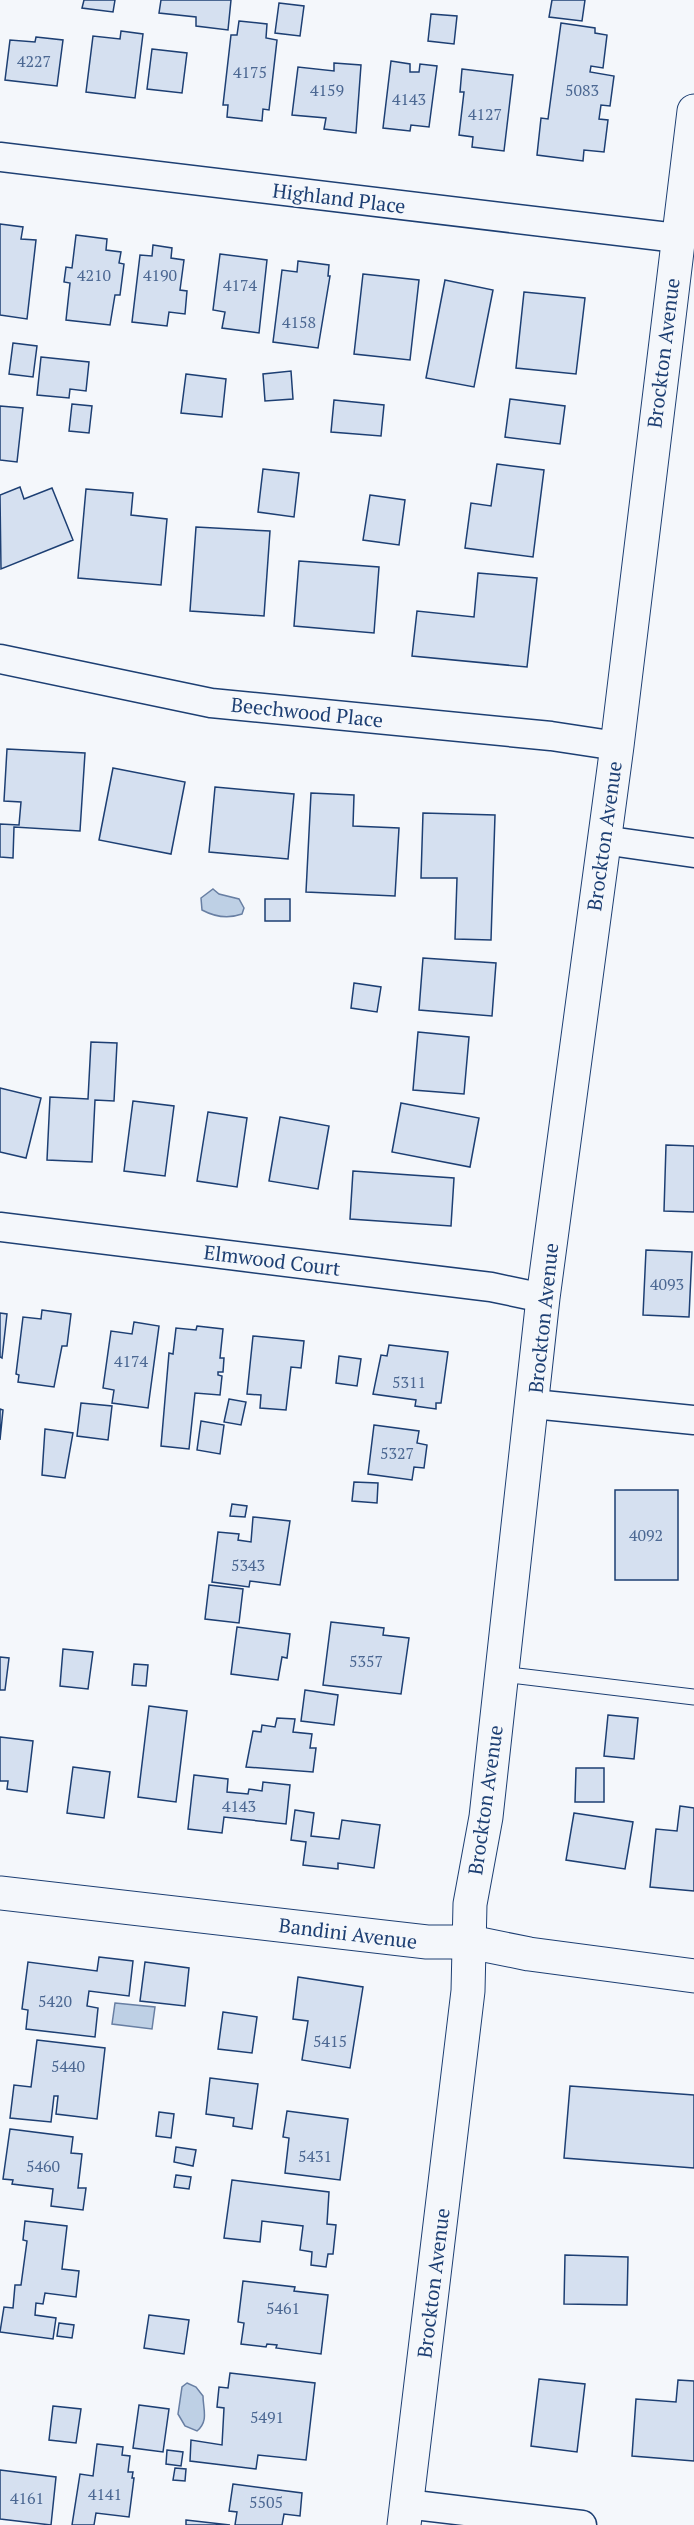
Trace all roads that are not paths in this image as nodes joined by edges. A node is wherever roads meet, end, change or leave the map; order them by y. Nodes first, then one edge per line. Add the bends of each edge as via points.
1 (694, 111) edge
2 (0, 157) edge
3 (677, 238) junction
4 (682, 294) edge
5 (0, 659) edge
6 (616, 746) junction
7 (603, 840) junction
8 (694, 853) edge
9 (0, 1227) edge
10 (543, 1298) junction
11 (533, 1404) junction
12 (694, 1420) edge
13 (502, 1674) junction
14 (694, 1697) edge
15 (0, 1893) edge
16 (470, 1942) junction
17 (694, 1976) edge
18 (405, 2514) edge
19 (582, 2525) edge

1 - 3 main road, Brockton Avenue
2 - 3 street, Highland Place
3 - 4 main road, Brockton Avenue
4 - 6 main road, Brockton Avenue
5 - 6 street, Beechwood Place via 211,703 551,736
6 - 7 main road, Brockton Avenue
7 - 8 street
7 - 10 main road, Brockton Avenue
9 - 10 street, Elmwood Court via 491,1287
10 - 11 main road, Brockton Avenue
11 - 12 street
11 - 13 main road, Brockton Avenue
13 - 14 lane
13 - 16 main road, Brockton Avenue via 486,1817 470,1904
15 - 16 main road, Bandini Avenue via 427,1942
16 - 17 main road, Bandini Avenue via 529,1954
16 - 18 main road, Brockton Avenue via 461,2056
18 - 19 street

